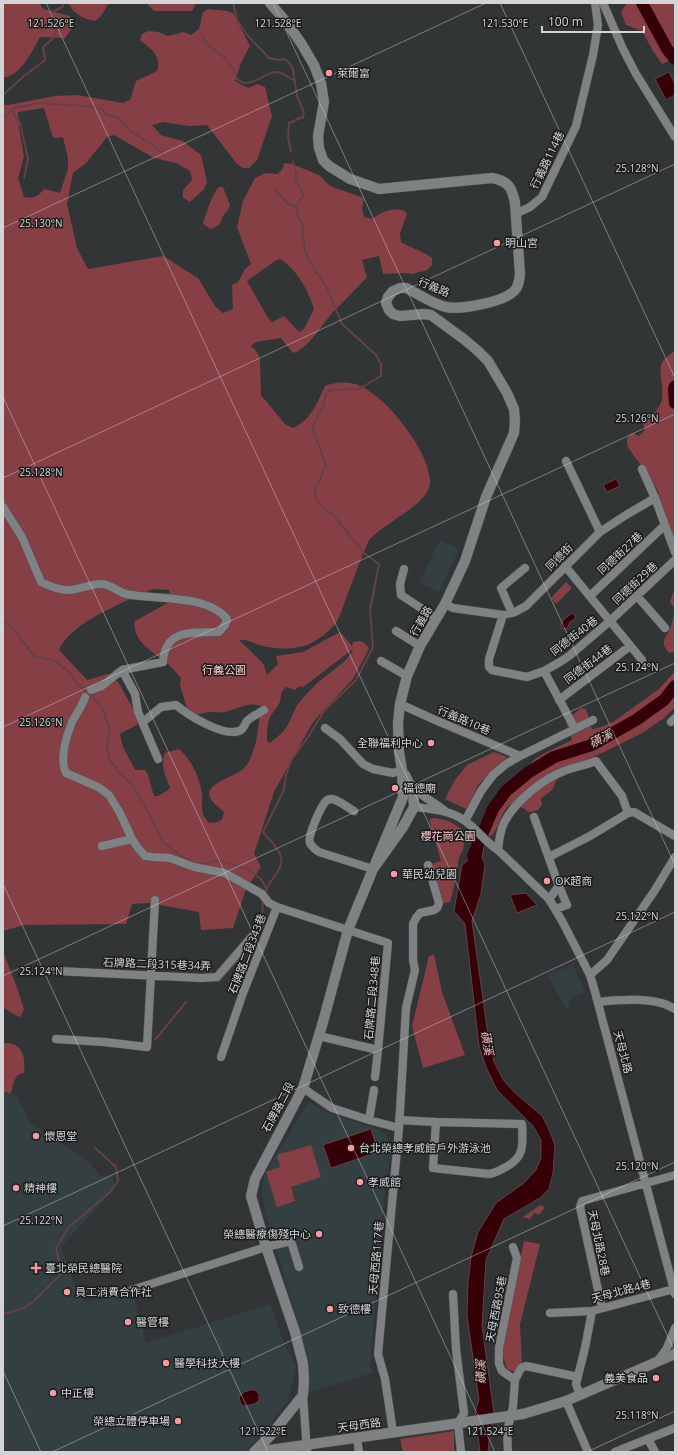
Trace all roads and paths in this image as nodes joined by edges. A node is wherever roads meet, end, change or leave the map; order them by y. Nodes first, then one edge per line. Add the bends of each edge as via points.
1 (270, 3) edge
2 (595, 3) edge
3 (603, 3) edge
4 (675, 137) edge
5 (516, 213) junction
6 (566, 461) dead end
7 (642, 469) dead end
8 (655, 498) junction
9 (3, 507) edge
10 (665, 525) junction
11 (600, 532) junction
12 (675, 552) edge
13 (675, 560) edge
14 (565, 566) junction
15 (525, 568) dead end
16 (404, 569) dead end
17 (590, 596) junction
18 (637, 596) junction
19 (445, 604) junction
20 (512, 613) junction
21 (503, 615) junction
22 (436, 618) junction
23 (610, 621) junction
24 (665, 628) dead end
25 (396, 631) dead end
26 (420, 646) junction
27 (630, 646) junction
28 (642, 660) dead end
29 (381, 661) dead end
30 (122, 670) junction
31 (544, 671) junction
32 (407, 676) junction
33 (92, 690) dead end
34 (85, 697) dead end
35 (559, 700) junction
36 (400, 704) junction
37 (264, 710) dead end
38 (593, 720) dead end
39 (143, 722) junction
40 (325, 728) dead end
41 (574, 729) junction
42 (520, 756) junction
43 (158, 758) dead end
44 (402, 770) junction
45 (414, 807) junction
46 (446, 811) junction
47 (354, 812) dead end
48 (628, 813) junction
49 (534, 817) dead end
50 (465, 821) junction
51 (675, 836) edge
52 (132, 839) junction
53 (102, 846) dead end
54 (495, 848) junction
55 (549, 857) junction
56 (675, 857) edge
57 (428, 866) dead end
58 (373, 869) junction
59 (559, 886) junction
60 (549, 899) junction
61 (155, 900) dead end
62 (277, 907) junction
63 (555, 909) junction
64 (257, 928) dead end
65 (348, 930) junction
66 (57, 971) dead end
67 (151, 975) junction
68 (590, 975) junction
69 (598, 1002) junction
70 (675, 1009) edge
71 (319, 1036) junction
72 (56, 1038) dead end
73 (378, 1050) junction
74 (221, 1057) dead end
75 (375, 1077) dead end
76 (303, 1088) junction
77 (374, 1090) dead end
78 (369, 1120) junction
79 (436, 1122) junction
80 (399, 1124) junction
81 (675, 1174) edge
82 (647, 1182) junction
83 (266, 1247) junction
84 (513, 1247) dead end
85 (671, 1259) edge
86 (299, 1267) dead end
87 (132, 1290) dead end
88 (674, 1291) edge
89 (453, 1294) dead end
90 (602, 1308) junction
91 (592, 1311) junction
92 (550, 1313) dead end
93 (675, 1328) edge
94 (675, 1354) edge
95 (657, 1362) junction
96 (578, 1377) junction
97 (515, 1380) junction
98 (303, 1395) junction
99 (580, 1395) junction
100 (566, 1401) junction
101 (508, 1416) junction
102 (461, 1422) junction
103 (675, 1428) edge
104 (394, 1432) junction
105 (357, 1438) junction
106 (648, 1439) junction
107 (306, 1448) edge
108 (255, 1452) edge
109 (359, 1452) edge
110 (461, 1452) edge
111 (508, 1452) edge
112 (588, 1452) edge
113 (615, 1452) edge
114 (655, 1452) edge

1 - 5 street, 行義路 via 301,43 321,83 324,102 318,142 323,160 329,166 350,179 379,189 492,178 502,180 513,191
2 - 5 street, 行義路114巷 via 598,25 576,126 542,197 530,207
3 - 4 street via 636,74
5 - 19 street, 行義路 via 520,274 516,290 486,303 445,307 406,288 400,288 393,291 386,303 393,314 400,316 431,315 465,340 488,361 514,409 514,433 486,497 465,560
6 - 11 street
7 - 8 street
8 - 10 street
8 - 11 street, 同德街
9 - 30 street via 22,537 42,582 48,586 67,590 102,584 125,594 175,599 215,608 227,619 219,632 191,633 174,637 167,645 163,662
10 - 12 street
10 - 17 street, 同德街27巷
11 - 14 street, 同德街
13 - 18 street, 同德街29巷
14 - 17 street
14 - 20 street, 同德街 via 526,606
15 - 20 street via 501,588
16 - 22 street via 400,584 401,595
17 - 23 street
18 - 23 street, 同德街29巷
18 - 24 street
19 - 21 street, 同德街 via 453,608
19 - 22 street, 行義路
20 - 21 street, 同德街
21 - 31 street, 同德街40巷 via 489,659 489,667 492,670 527,677
22 - 26 street, 行義路
23 - 27 street
23 - 31 street, 同德街40巷 via 569,656
25 - 26 street
26 - 32 street, 行義路
27 - 28 street
27 - 35 street, 同德街44巷
29 - 32 street
30 - 33 street via 102,686
30 - 39 street via 135,694
31 - 35 street
32 - 36 street, 行義路
34 - 52 street via 73,721 62,756 62,766 66,773 98,787 109,795
35 - 41 street
36 - 42 street, 行義路10巷
36 - 44 street, 行義路 via 398,723
37 - 39 street via 247,720 241,731 231,733 202,723 176,705 161,707
38 - 41 street
39 - 43 street
40 - 44 street via 340,739 363,764 393,773
41 - 42 street
42 - 50 street via 493,775
44 - 45 street via 412,792
44 - 46 street via 416,790
44 - 58 street via 403,798
45 - 46 street
45 - 58 street, 石牌路二段
46 - 50 street
47 - 58 street via 334,799 326,801 309,838 310,844 319,852
48 - 51 street via 634,812
48 - 54 street via 622,796 596,762 563,771 536,786 512,811 500,832
48 - 55 street
49 - 55 street
50 - 54 street, 天母北路
52 - 53 street
52 - 62 street via 145,856 170,858 194,867 225,873 262,894 269,903
54 - 60 street, 天母北路
55 - 59 street
56 - 68 street via 607,960
57 - 80 street, 天母西路117巷 via 439,903 434,910 420,914 413,924 415,970 406,1008
58 - 65 street, 石牌路二段
59 - 60 street
59 - 63 street via 567,905
60 - 63 street, 天母北路
61 - 67 street
62 - 65 street, 石牌路二段343巷
62 - 74 street, 石牌路二段343巷
63 - 68 street, 天母北路
64 - 67 street, 石牌路二段315巷34弄 via 217,977
65 - 71 street, 石牌路二段
65 - 73 street, 石牌路二段348巷 via 388,944
66 - 67 street, 石牌路二段315巷34弄
67 - 72 street via 148,1046
68 - 69 street, 天母北路
69 - 70 street via 653,1001
69 - 82 street, 天母北路
71 - 73 street
71 - 76 street, 石牌路二段
73 - 75 street
76 - 78 street via 332,1108
76 - 83 street, 石牌路二段 via 254,1179 251,1196
77 - 78 street
78 - 80 street
79 - 79 street via 433,1168 495,1173 513,1164 523,1146 522,1124
79 - 80 street
80 - 104 street, 天母西路117巷 via 378,1354
81 - 82 street
82 - 85 street, 天母北路
82 - 90 street, 天母北路28巷 via 582,1201 580,1207
83 - 86 street via 291,1241
83 - 87 street
83 - 98 street, 石牌路二段 via 295,1332 303,1364
84 - 97 street, 天母西路95巷 via 517,1258 499,1348 499,1364 502,1371
85 - 88 street, 天母北路
88 - 90 street, 天母北路4巷
89 - 102 street via 456,1349 464,1412
90 - 91 street, 天母北路4巷
91 - 92 street, 天母北路4巷
91 - 96 street
93 - 95 street via 667,1348
94 - 95 street
95 - 99 street
96 - 97 street via 526,1366 521,1368
96 - 99 street via 576,1384
97 - 101 street
98 - 107 street
98 - 108 street
99 - 100 street
100 - 101 street
100 - 112 street
101 - 102 street, 天母西路
101 - 111 street
102 - 104 street, 天母西路
102 - 110 street
103 - 106 street
104 - 105 street, 天母西路
105 - 107 street, 天母西路
105 - 109 street
106 - 113 street
106 - 114 street
107 - 108 street, 天母西路

